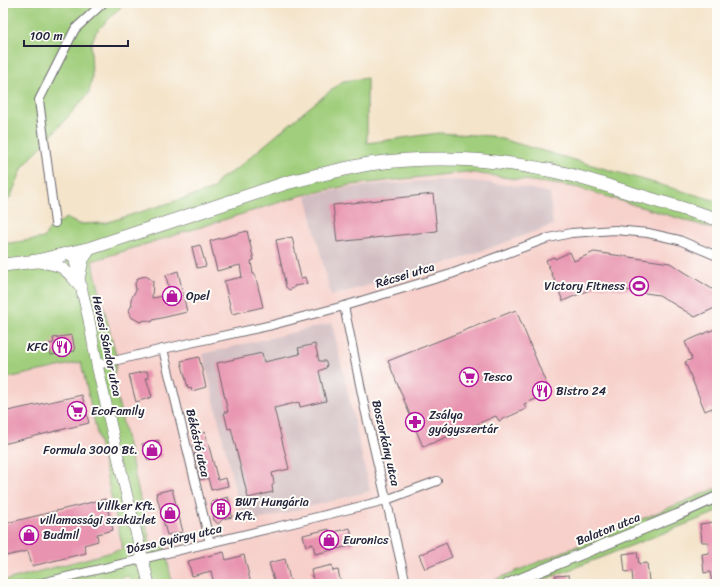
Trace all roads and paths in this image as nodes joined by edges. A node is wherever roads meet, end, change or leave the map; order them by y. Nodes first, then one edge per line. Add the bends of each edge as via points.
1 (103, 3) edge
2 (717, 219) edge
3 (55, 224) dead end
4 (91, 248) junction
5 (73, 253) junction
6 (717, 256) edge
7 (37, 261) junction
8 (3, 265) edge
9 (81, 287) junction
10 (344, 306) junction
11 (163, 349) junction
12 (98, 365) junction
13 (437, 481) dead end
14 (717, 497) edge
15 (386, 500) junction
16 (210, 543) junction
17 (143, 559) junction
18 (37, 584) edge
19 (149, 584) edge
20 (406, 584) edge
21 (508, 584) edge

1 - 3 street via 75,29 38,100
2 - 4 main road via 579,177 543,169 500,162 412,160 345,169 286,183
4 - 5 main road
4 - 9 main road via 81,265
5 - 7 main road
5 - 9 main road, Hevesi Sándor utca
6 - 10 street, Récsei utca via 680,240 648,233 615,230 571,233 545,239 451,274
7 - 8 main road
7 - 9 main road via 61,266
9 - 12 main road, Hevesi Sándor utca
10 - 11 street, Récsei utca
10 - 15 street, Boszorkány utca
11 - 12 street, Récsei utca
11 - 16 street, Békástó utca
12 - 17 main road, Hevesi Sándor utca
13 - 15 street, Dózsa György utca
14 - 21 street, Balaton utca
15 - 16 street, Dózsa György utca
15 - 20 street, Boszorkány utca
16 - 17 street, Dózsa György utca
17 - 18 street, Dózsa György utca
17 - 19 main road, Hevesi Sándor utca

